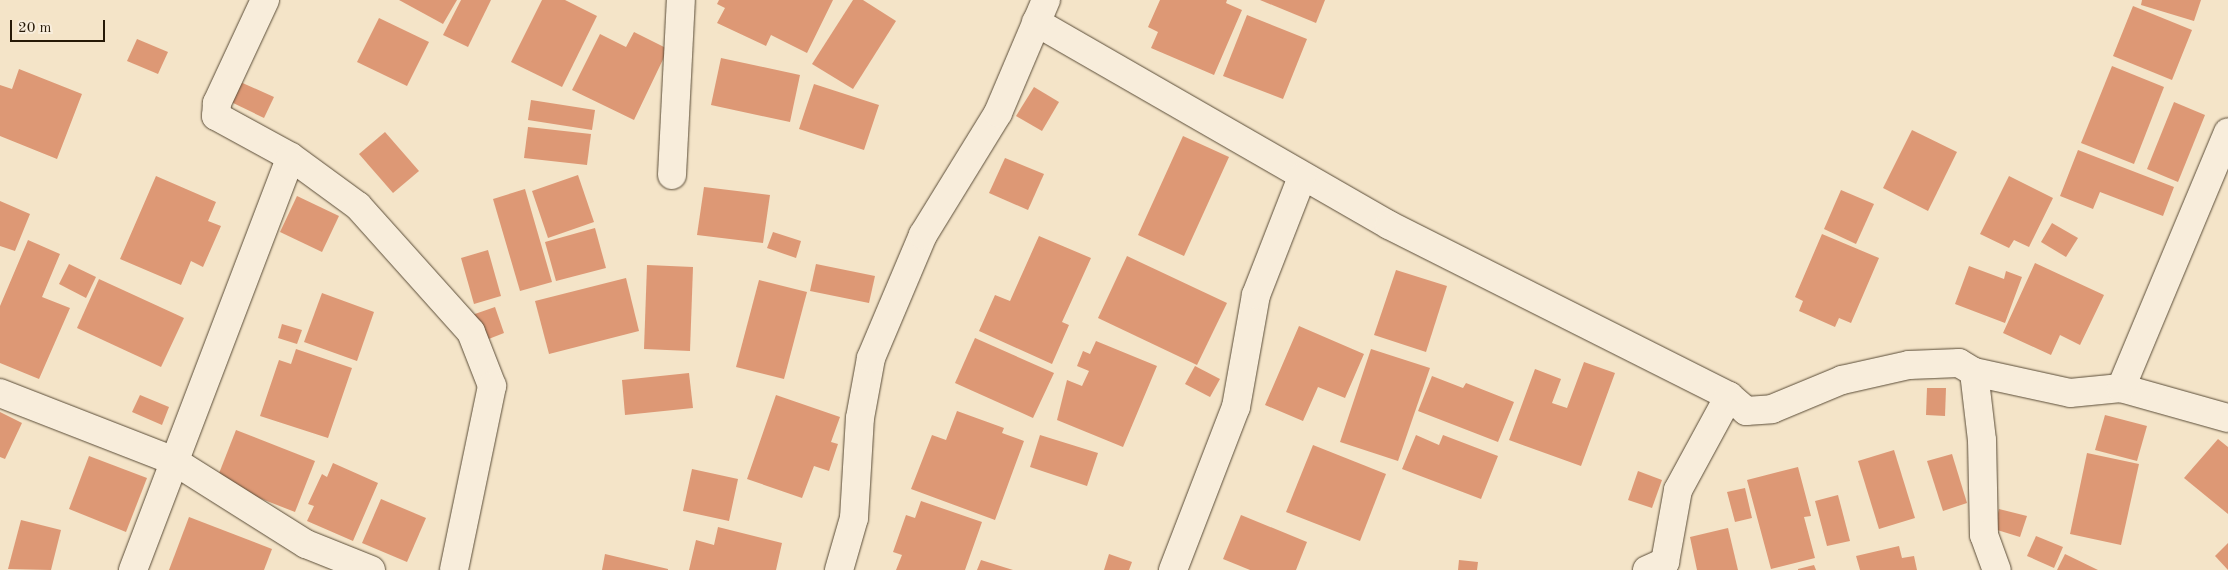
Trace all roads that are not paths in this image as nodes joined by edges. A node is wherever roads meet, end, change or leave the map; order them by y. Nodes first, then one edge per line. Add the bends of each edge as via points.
1 (265, 0) edge
2 (681, 0) edge
3 (1041, 11) edge
4 (2228, 132) edge
5 (291, 156) junction
6 (672, 175) dead end
7 (1302, 177) junction
8 (1974, 372) junction
9 (2121, 388) junction
10 (0, 393) edge
11 (1729, 396) junction
12 (2228, 418) edge
13 (174, 461) junction
14 (1660, 567) edge
15 (133, 570) edge
16 (371, 570) edge
17 (454, 570) edge
18 (839, 570) edge
19 (1173, 570) edge
20 (1997, 570) edge

1 - 5 street via 217,102 216,116
2 - 6 street
3 - 7 street
3 - 18 street via 998,113 923,235 871,358 860,418 854,518
4 - 9 street
5 - 13 street
5 - 17 street via 358,206 471,332 492,386
7 - 11 street
7 - 19 street via 1256,294 1236,407
8 - 9 street via 2070,393
8 - 11 street via 1959,363 1909,365 1842,380 1772,409 1746,412
8 - 20 street via 1982,440 1984,535
9 - 12 street
10 - 13 street
11 - 14 street via 1678,490
13 - 15 street
13 - 16 street via 306,544

